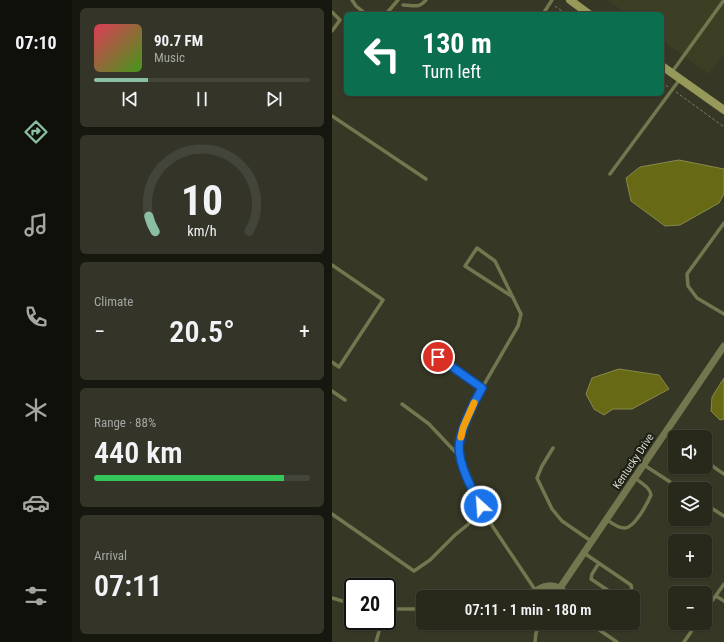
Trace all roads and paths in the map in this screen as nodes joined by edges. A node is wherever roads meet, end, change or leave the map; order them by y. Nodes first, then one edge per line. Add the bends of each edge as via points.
1 (352, 0) edge
2 (398, 0) edge
3 (426, 0) edge
4 (552, 0) edge
5 (570, 0) edge
6 (724, 0) edge
7 (403, 4) dead end
8 (558, 8) dead end
9 (332, 12) edge
10 (364, 12) edge
11 (388, 12) edge
12 (544, 12) edge
13 (563, 12) edge
14 (586, 12) edge
15 (332, 31) edge
16 (664, 67) edge
17 (671, 72) junction
18 (680, 79) junction
19 (681, 95) dead end
20 (724, 110) edge
21 (332, 116) edge
22 (724, 127) edge
23 (610, 174) dead end
24 (426, 179) dead end
25 (724, 222) edge
26 (332, 265) edge
27 (513, 297) junction
28 (724, 314) edge
29 (724, 346) edge
30 (438, 357) dead end
31 (332, 362) edge
32 (482, 388) junction
33 (332, 391) edge
34 (345, 400) dead end
35 (402, 404) dead end
36 (665, 434) junction
37 (668, 436) edge
38 (553, 448) dead end
39 (461, 459) junction
40 (644, 465) junction
41 (712, 466) edge
42 (724, 474) edge
43 (635, 478) junction
44 (671, 482) edge
45 (712, 508) edge
46 (332, 514) edge
47 (486, 514) junction
48 (724, 516) edge
49 (607, 520) junction
50 (592, 542) junction
51 (584, 553) junction
52 (599, 563) junction
53 (724, 584) edge
54 (560, 588) joint
55 (532, 590) edge
56 (538, 590) edge
57 (608, 590) edge
58 (632, 590) edge
59 (716, 596) junction
60 (332, 598) edge
61 (344, 601) edge
62 (712, 601) edge
63 (724, 602) edge
64 (396, 609) edge
65 (416, 609) edge
66 (379, 630) edge
67 (537, 630) edge
68 (600, 630) edge
69 (692, 630) edge
70 (376, 642) edge
71 (534, 642) edge
72 (618, 642) edge
73 (684, 642) edge

1 - 10 lane
2 - 11 lane
3 - 7 lane via 415,7
4 - 12 lane
5 - 14 main road
6 - 17 lane
8 - 13 path
9 - 15 lane via 340,20
16 - 17 main road
17 - 18 main road
18 - 20 main road
18 - 23 lane
19 - 22 path
21 - 24 lane
25 - 28 lane via 687,274 688,286 697,298
26 - 31 lane via 383,300 339,367
27 - 27 lane via 465,266 477,248 495,261
27 - 32 lane via 521,314 518,326
29 - 36 street, Kentucky Drive
30 - 32 lane
32 - 39 lane via 463,428 459,447
33 - 34 lane
35 - 39 lane via 430,424
36 - 37 lane
36 - 40 street, Kentucky Drive
38 - 50 lane via 537,478 552,510 562,521
39 - 47 lane
40 - 43 street, Kentucky Drive
40 - 44 lane
41 - 42 lane
43 - 49 street, Kentucky Drive
43 - 49 lane via 647,487 651,495 634,523 625,529
45 - 48 lane
46 - 47 lane via 414,571 430,560 471,522
47 - 55 lane
49 - 50 street, Kentucky Drive
50 - 51 street, Kentucky Drive
51 - 52 lane
51 - 54 street, Kentucky Drive
52 - 57 lane via 591,579
52 - 58 lane via 631,585
53 - 59 lane
54 - 56 street via 548,585
59 - 62 lane
59 - 63 lane
60 - 61 lane
64 - 65 lane
66 - 70 lane
67 - 71 lane
68 - 72 lane
69 - 73 lane

